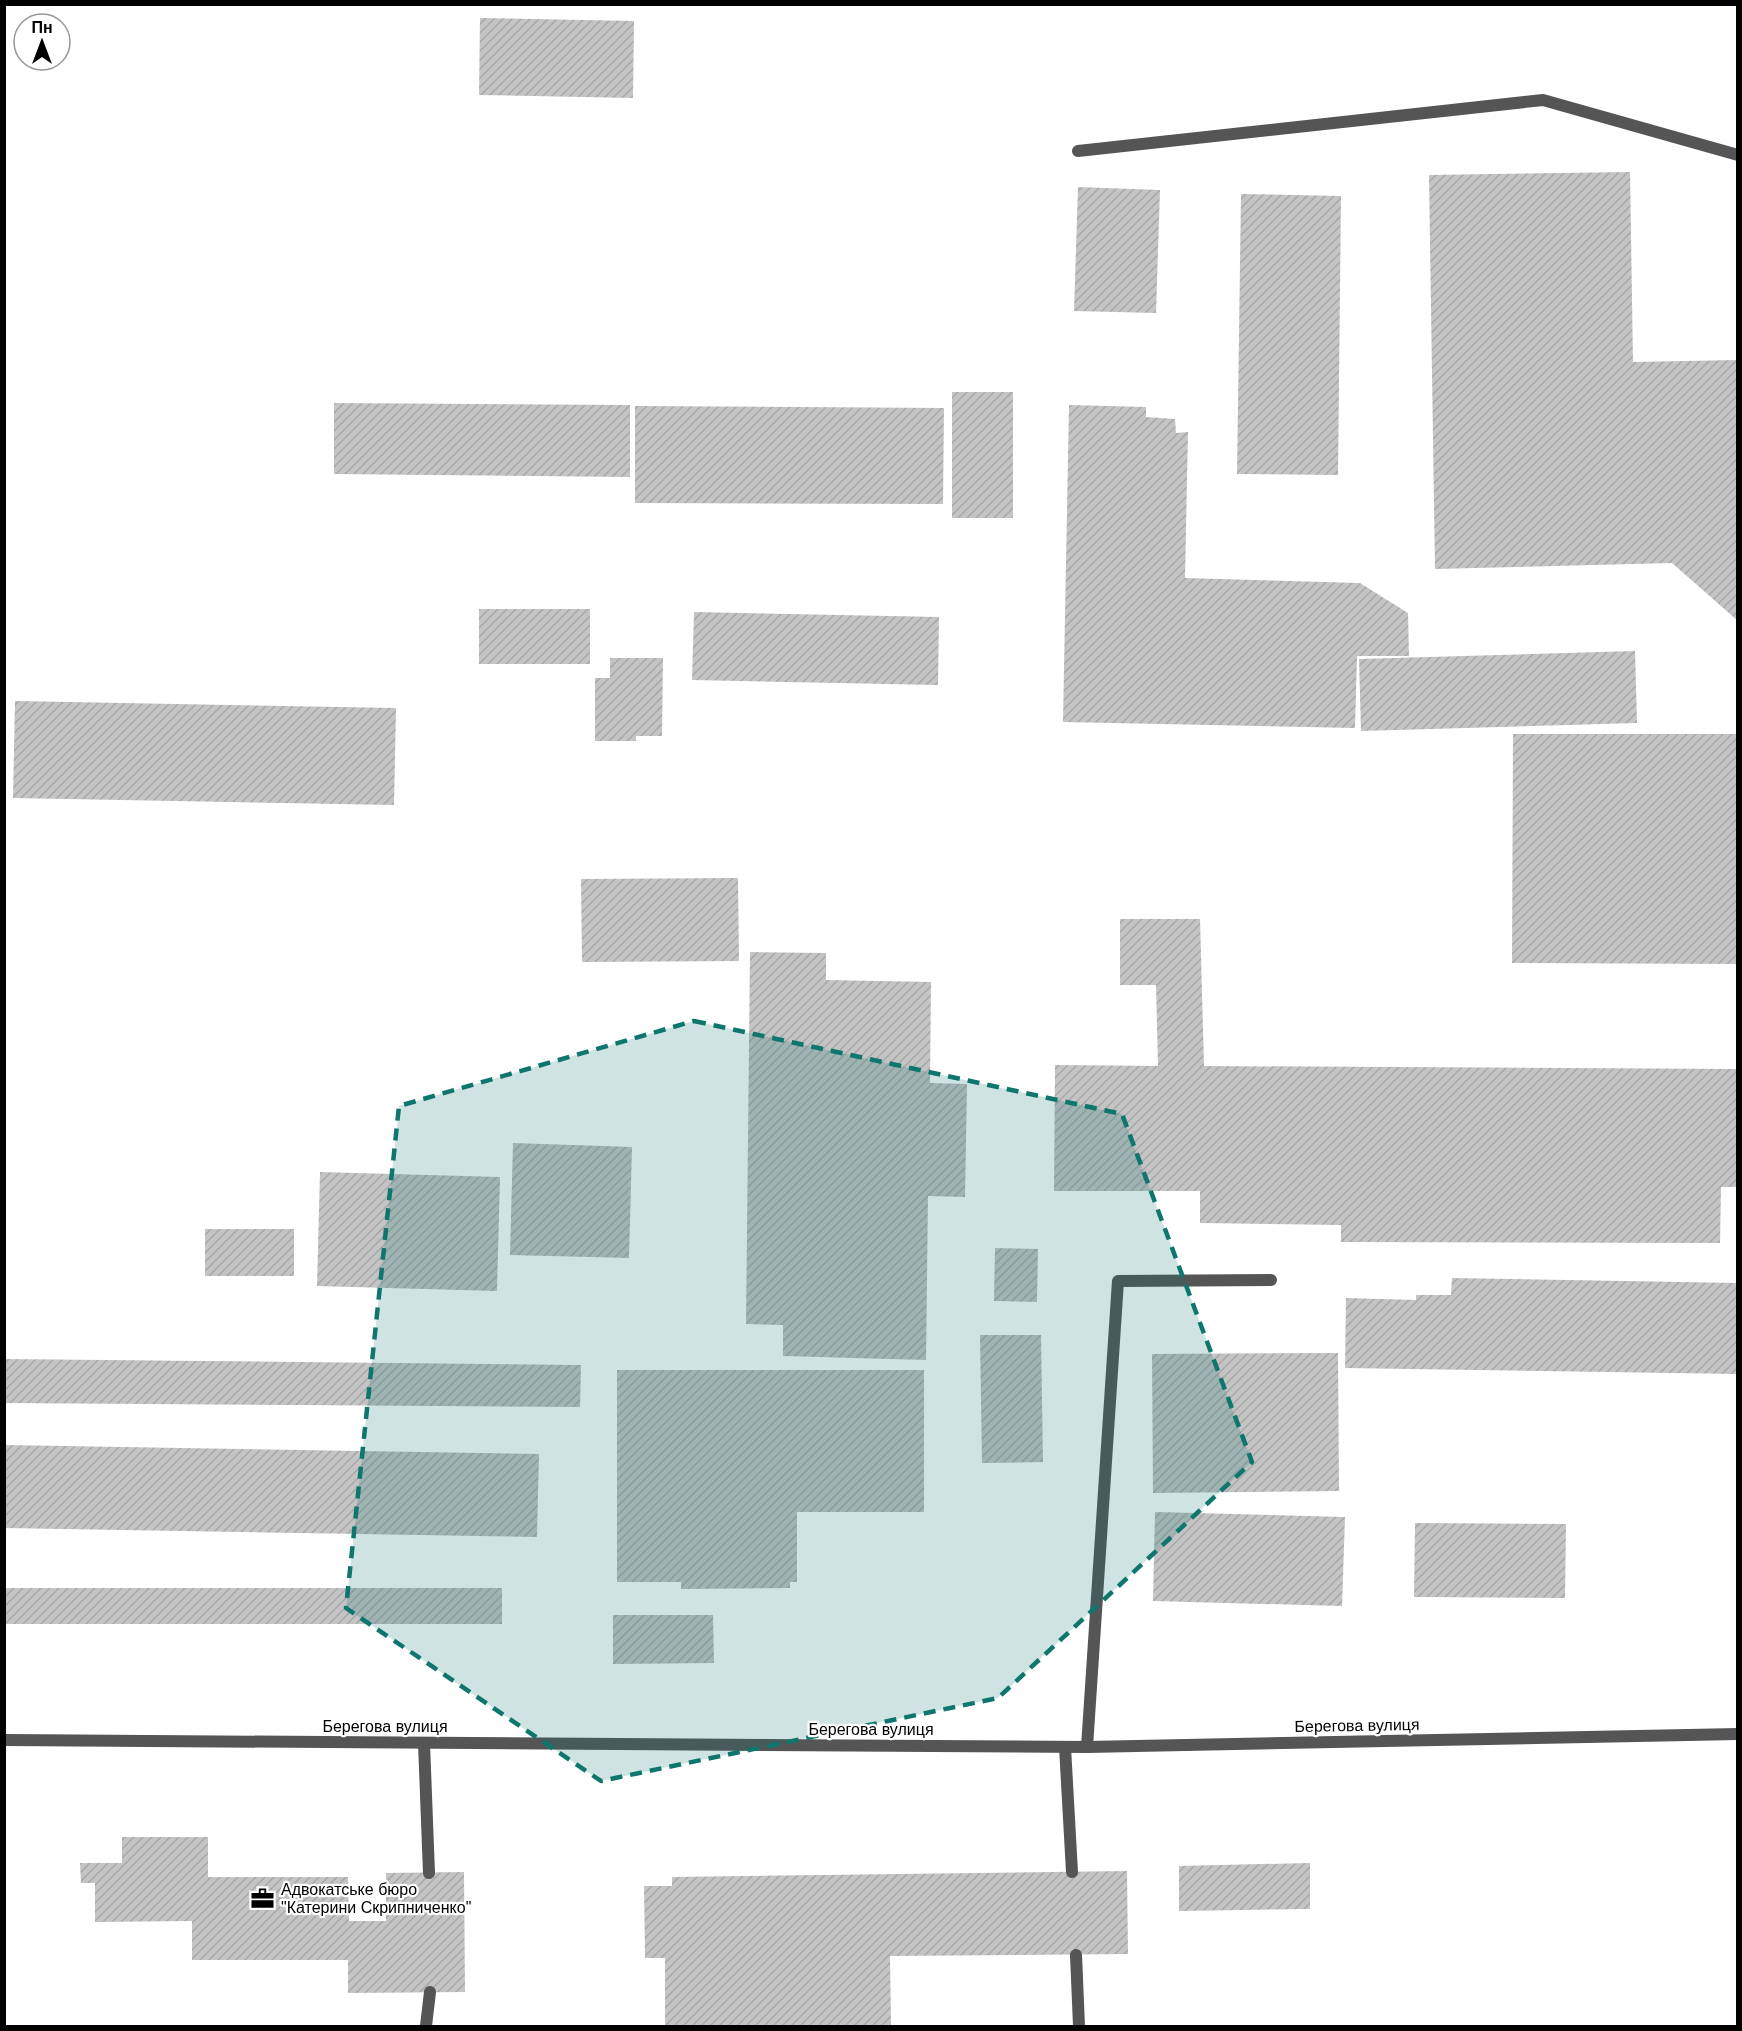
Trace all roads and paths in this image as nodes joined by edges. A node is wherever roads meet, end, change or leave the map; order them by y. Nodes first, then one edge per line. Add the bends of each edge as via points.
1 (1078, 151) dead end
2 (1737, 154) edge
3 (1271, 1280) dead end
4 (1737, 1734) edge
5 (4, 1740) edge
6 (424, 1743) junction
7 (1065, 1747) junction
8 (1087, 1747) junction
9 (1072, 1872) dead end
10 (429, 1873) dead end
11 (1076, 1955) dead end
12 (430, 1992) dead end
13 (426, 2026) edge
14 (1079, 2026) edge

1 - 2 street via 1543,100
3 - 8 street via 1118,1281
4 - 8 street, Берегова вулиця
5 - 6 street, Берегова вулиця
6 - 7 street, Берегова вулиця
6 - 10 street
7 - 8 street, Берегова вулиця
7 - 9 street
11 - 14 street
12 - 13 street

